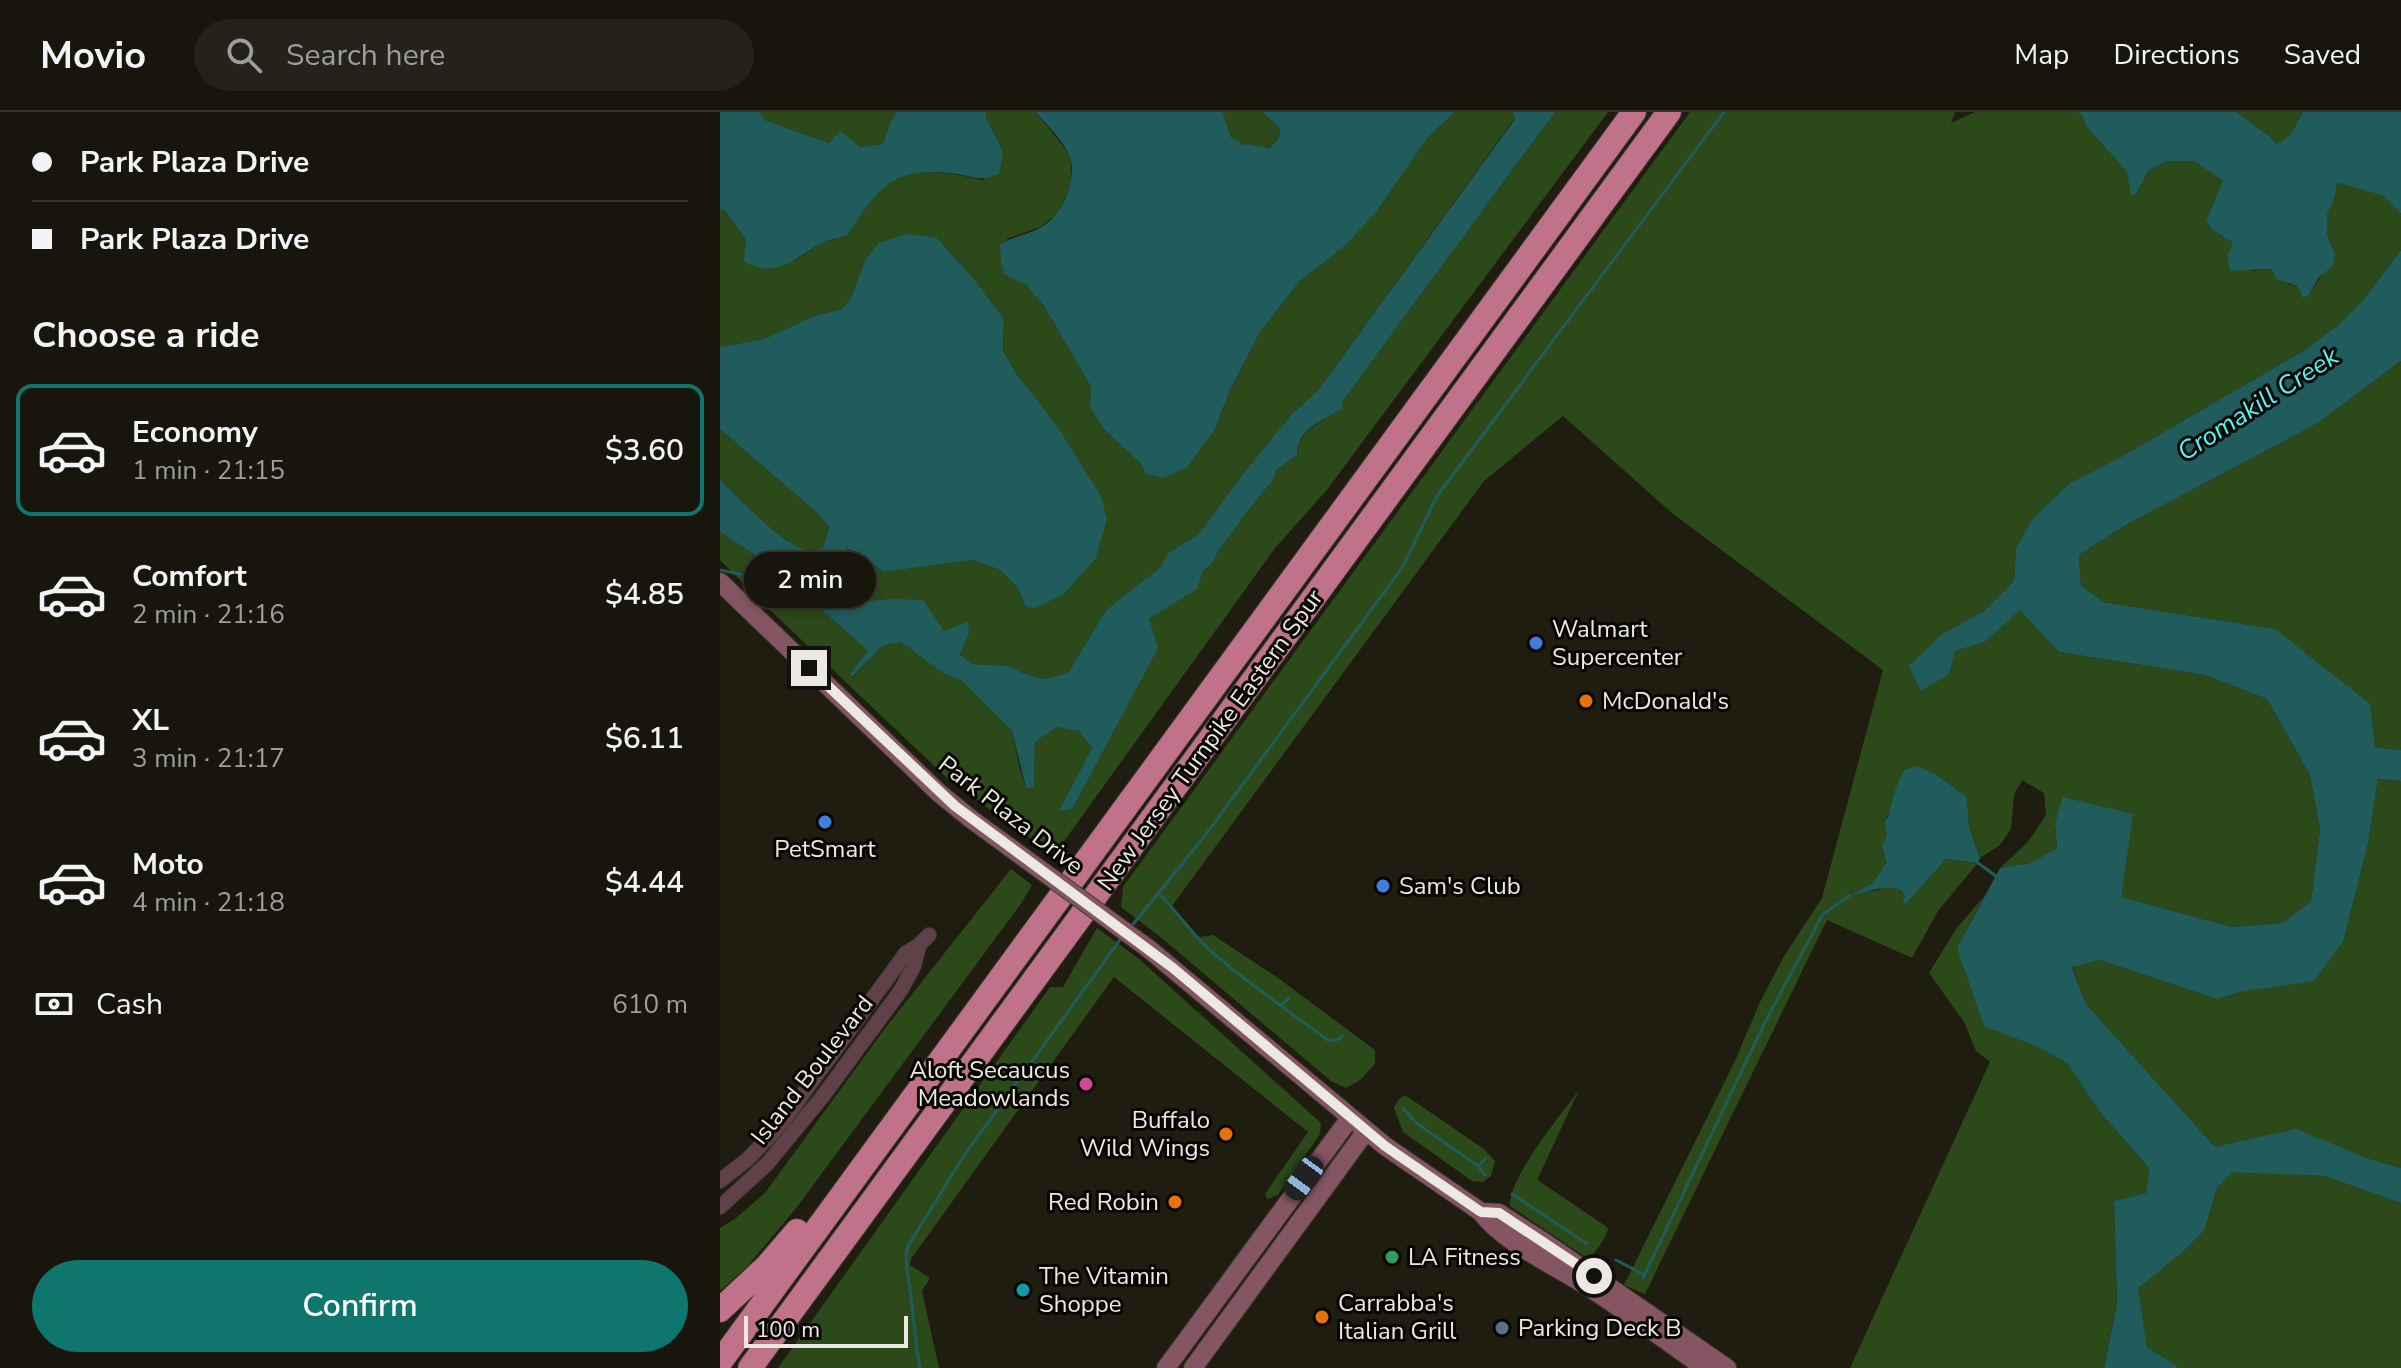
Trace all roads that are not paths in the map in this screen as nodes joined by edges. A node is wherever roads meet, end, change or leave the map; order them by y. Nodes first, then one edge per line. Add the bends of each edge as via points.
1 (1634, 112) edge
2 (1669, 112) edge
3 (720, 582) edge
4 (1350, 1118) junction
5 (1366, 1131) junction
6 (873, 1152) junction
7 (720, 1181) edge
8 (720, 1207) edge
9 (1592, 1282) junction
10 (720, 1310) edge
11 (720, 1362) edge
12 (750, 1368) edge
13 (1166, 1368) edge
14 (1193, 1368) edge
15 (1705, 1368) edge
16 (1727, 1368) edge

1 - 6 highway, New Jersey Turnpike Eastern Spur
2 - 12 highway, New Jersey Turnpike Eastern Spur
3 - 4 street, Park Plaza Drive, bridge via 939,793 1149,949
4 - 5 street, Park Plaza Drive
4 - 13 street
5 - 9 street, Park Plaza Drive via 1481,1212 1499,1213
5 - 14 street
6 - 10 highway via 818,1202 781,1251
6 - 11 highway, New Jersey Turnpike Eastern Spur
7 - 8 street, Island Boulevard via 780,1125 906,953 924,940 901,990 823,1096 767,1164
9 - 15 street, Park Plaza Drive
9 - 16 street, Park Plaza Drive

